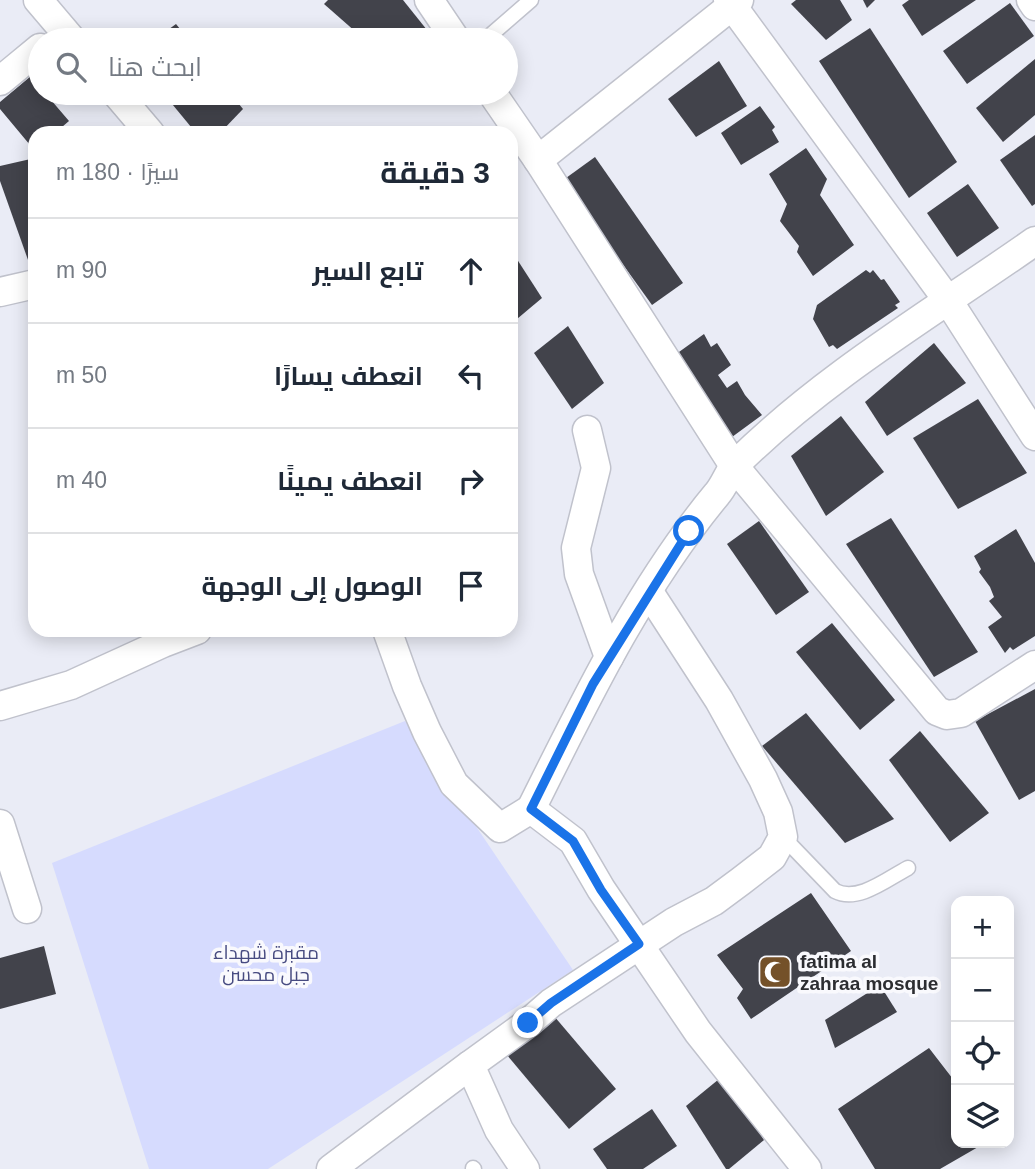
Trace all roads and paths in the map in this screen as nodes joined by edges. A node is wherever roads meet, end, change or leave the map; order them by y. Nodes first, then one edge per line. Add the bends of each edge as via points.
1 (38, 0) edge
2 (429, 0) edge
3 (531, 0) edge
4 (1031, 0) edge
5 (733, 2) edge
6 (1035, 6) edge
7 (55, 28) edge
8 (448, 28) edge
9 (499, 28) edge
10 (28, 58) edge
11 (0, 81) edge
12 (126, 105) edge
13 (500, 105) edge
14 (144, 126) edge
15 (515, 126) edge
16 (518, 131) edge
17 (538, 160) junction
18 (1035, 241) edge
19 (28, 286) edge
20 (0, 292) edge
21 (948, 302) junction
22 (587, 430) dead end
23 (1035, 436) edge
24 (734, 466) junction
25 (649, 592) junction
26 (179, 637) edge
27 (389, 637) edge
28 (608, 657) junction
29 (1035, 665) edge
30 (0, 706) edge
31 (531, 809) junction
32 (0, 824) edge
33 (783, 837) junction
34 (908, 868) dead end
35 (27, 909) dead end
36 (639, 944) junction
37 (470, 1065) junction
38 (331, 1169) edge
39 (525, 1169) edge
40 (807, 1169) edge

1 - 7 street
2 - 8 street
3 - 9 lane
4 - 6 street
5 - 17 street
5 - 21 street
10 - 11 street
12 - 14 street
13 - 15 street
16 - 17 street
17 - 24 street
18 - 21 street
19 - 20 street
21 - 23 street
21 - 24 street via 825,387
22 - 28 street via 596,468 576,548 579,574
24 - 25 street
24 - 29 street via 937,711 961,713
25 - 28 street
25 - 33 street via 719,700 763,779
26 - 30 street via 71,685
27 - 31 street via 417,709 454,784 500,828
28 - 31 street
31 - 36 street via 573,841
32 - 35 street
33 - 34 lane via 843,896 855,895
33 - 36 street via 772,857 741,881
36 - 37 street
36 - 40 street via 698,1032
37 - 38 street
37 - 39 street via 499,1130

